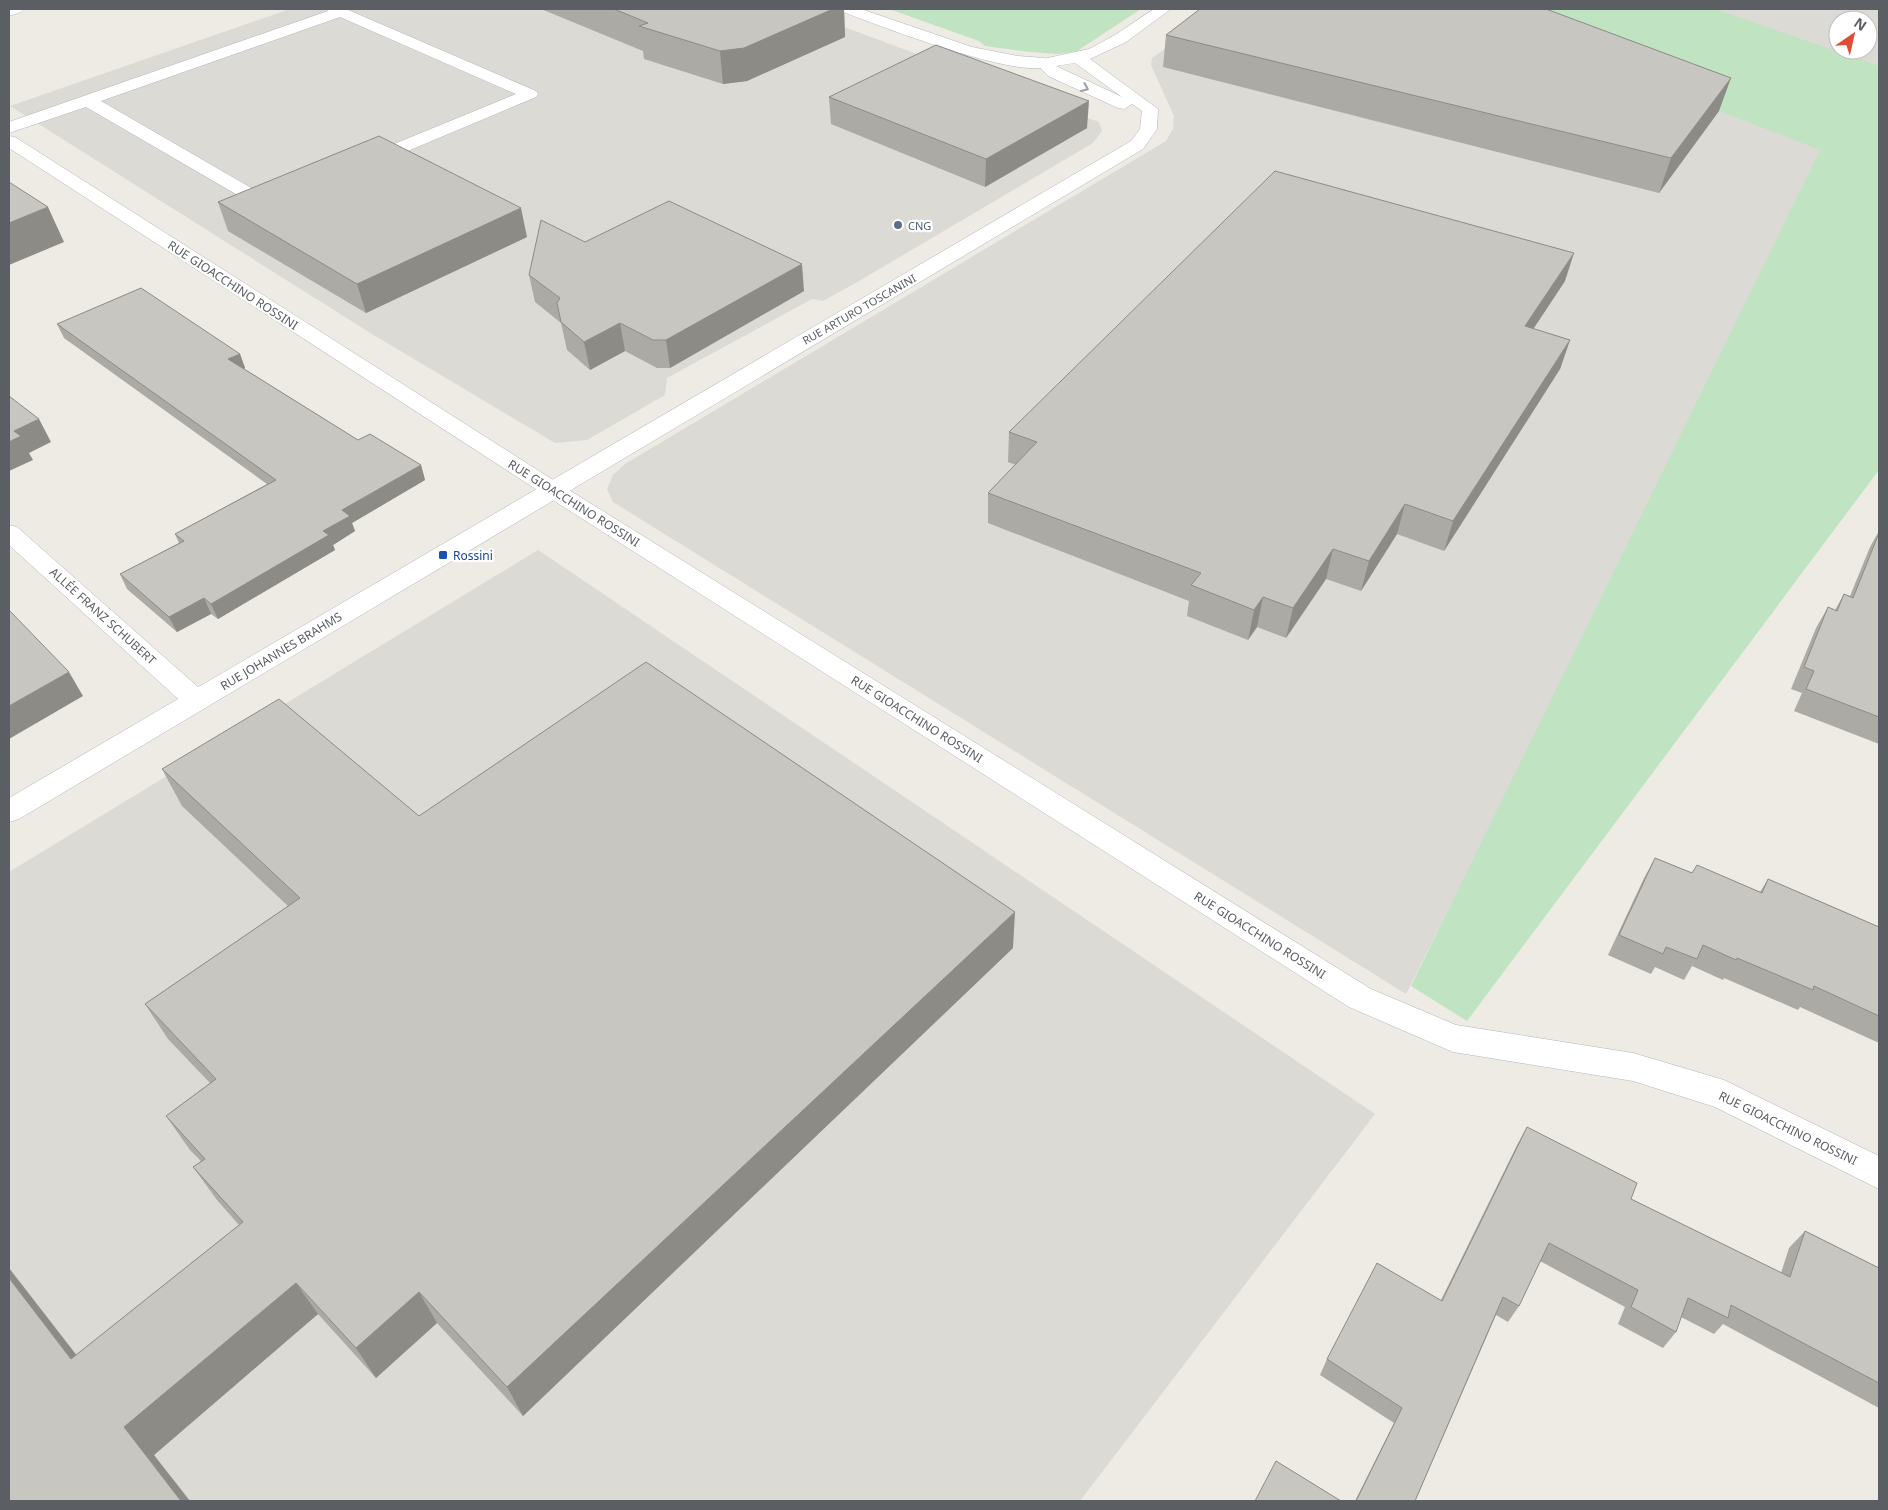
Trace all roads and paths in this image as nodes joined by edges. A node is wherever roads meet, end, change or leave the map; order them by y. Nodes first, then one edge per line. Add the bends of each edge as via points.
1 (16, 9) edge
2 (848, 9) edge
3 (1164, 9) edge
4 (338, 10) edge
5 (9, 11) edge
6 (1079, 59) junction
7 (1044, 63) junction
8 (88, 101) junction
9 (1150, 117) junction
10 (9, 128) edge
11 (9, 141) edge
12 (347, 170) edge
13 (292, 192) edge
14 (553, 490) junction
15 (9, 532) edge
16 (197, 701) junction
17 (9, 811) edge
18 (1879, 1173) edge

1 - 5 street
2 - 7 street via 971,53 997,60
3 - 6 street via 1106,48
4 - 8 street
4 - 12 street via 530,94
6 - 7 street
6 - 9 street via 1150,108
7 -> 9 street via 1054,73
8 - 10 street
8 - 13 street via 264,204
9 - 14 street, RUE ARTURO TOSCANINI via 1148,134 1122,155
11 - 14 street, RUE GIOACCHINO ROSSINI
14 - 16 street, RUE JOHANNES BRAHMS
14 - 18 street, RUE GIOACCHINO ROSSINI via 1360,998 1453,1038 1633,1067 1724,1095
15 - 16 street, ALLÉE FRANZ SCHUBERT
16 - 17 street, RUE JOHANNES BRAHMS

